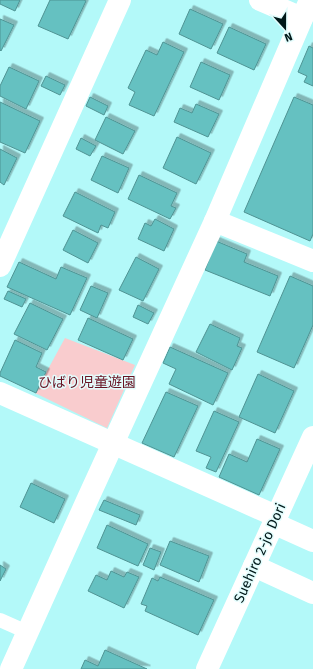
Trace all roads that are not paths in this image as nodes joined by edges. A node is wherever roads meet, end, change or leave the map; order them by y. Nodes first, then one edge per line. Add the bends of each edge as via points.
1 (120, 0) edge
2 (260, 0) edge
3 (306, 9) edge
4 (215, 221) junction
5 (313, 261) edge
6 (0, 266) edge
7 (0, 393) edge
8 (313, 437) edge
9 (113, 443) junction
10 (274, 520) junction
11 (313, 541) edge
12 (254, 566) junction
13 (313, 593) edge
14 (0, 620) edge
15 (28, 632) junction
16 (11, 669) edge
17 (207, 669) edge

1 - 6 street
2 - 3 street
3 - 4 street
4 - 5 street
4 - 9 street
7 - 9 street
8 - 10 street, Suehiro 2-jo Dori
9 - 10 street
9 - 15 street
10 - 11 street
10 - 12 street, Suehiro 2-jo Dori
12 - 13 street
12 - 17 street, Suehiro 2-jo Dori
14 - 15 lane
15 - 16 street

